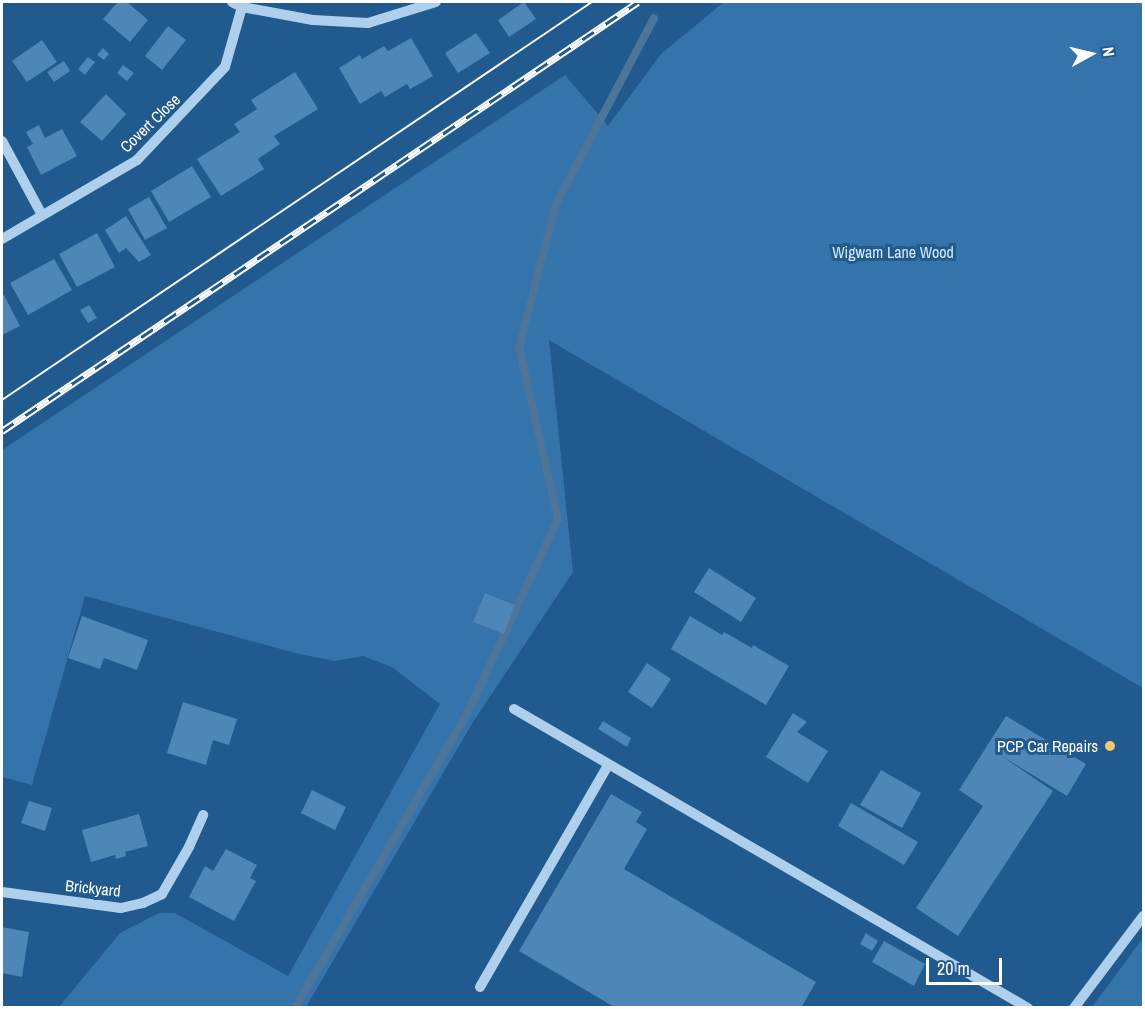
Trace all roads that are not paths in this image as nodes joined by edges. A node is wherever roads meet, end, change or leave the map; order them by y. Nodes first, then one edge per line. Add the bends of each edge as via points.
1 (436, 2) edge
2 (237, 4) edge
3 (2, 141) edge
4 (42, 215) junction
5 (2, 239) edge
6 (513, 709) dead end
7 (608, 765) junction
8 (203, 815) dead end
9 (2, 892) edge
10 (1143, 915) edge
11 (480, 987) dead end
12 (1028, 1008) edge
13 (1074, 1008) edge

1 - 2 street via 368,22 313,20
2 - 4 street, Covert Close via 225,67 137,160
3 - 4 street
4 - 5 street, Covert Close
6 - 7 street
7 - 11 street
7 - 12 street
8 - 9 street, Brickyard via 162,894 143,903 121,909
10 - 13 street

